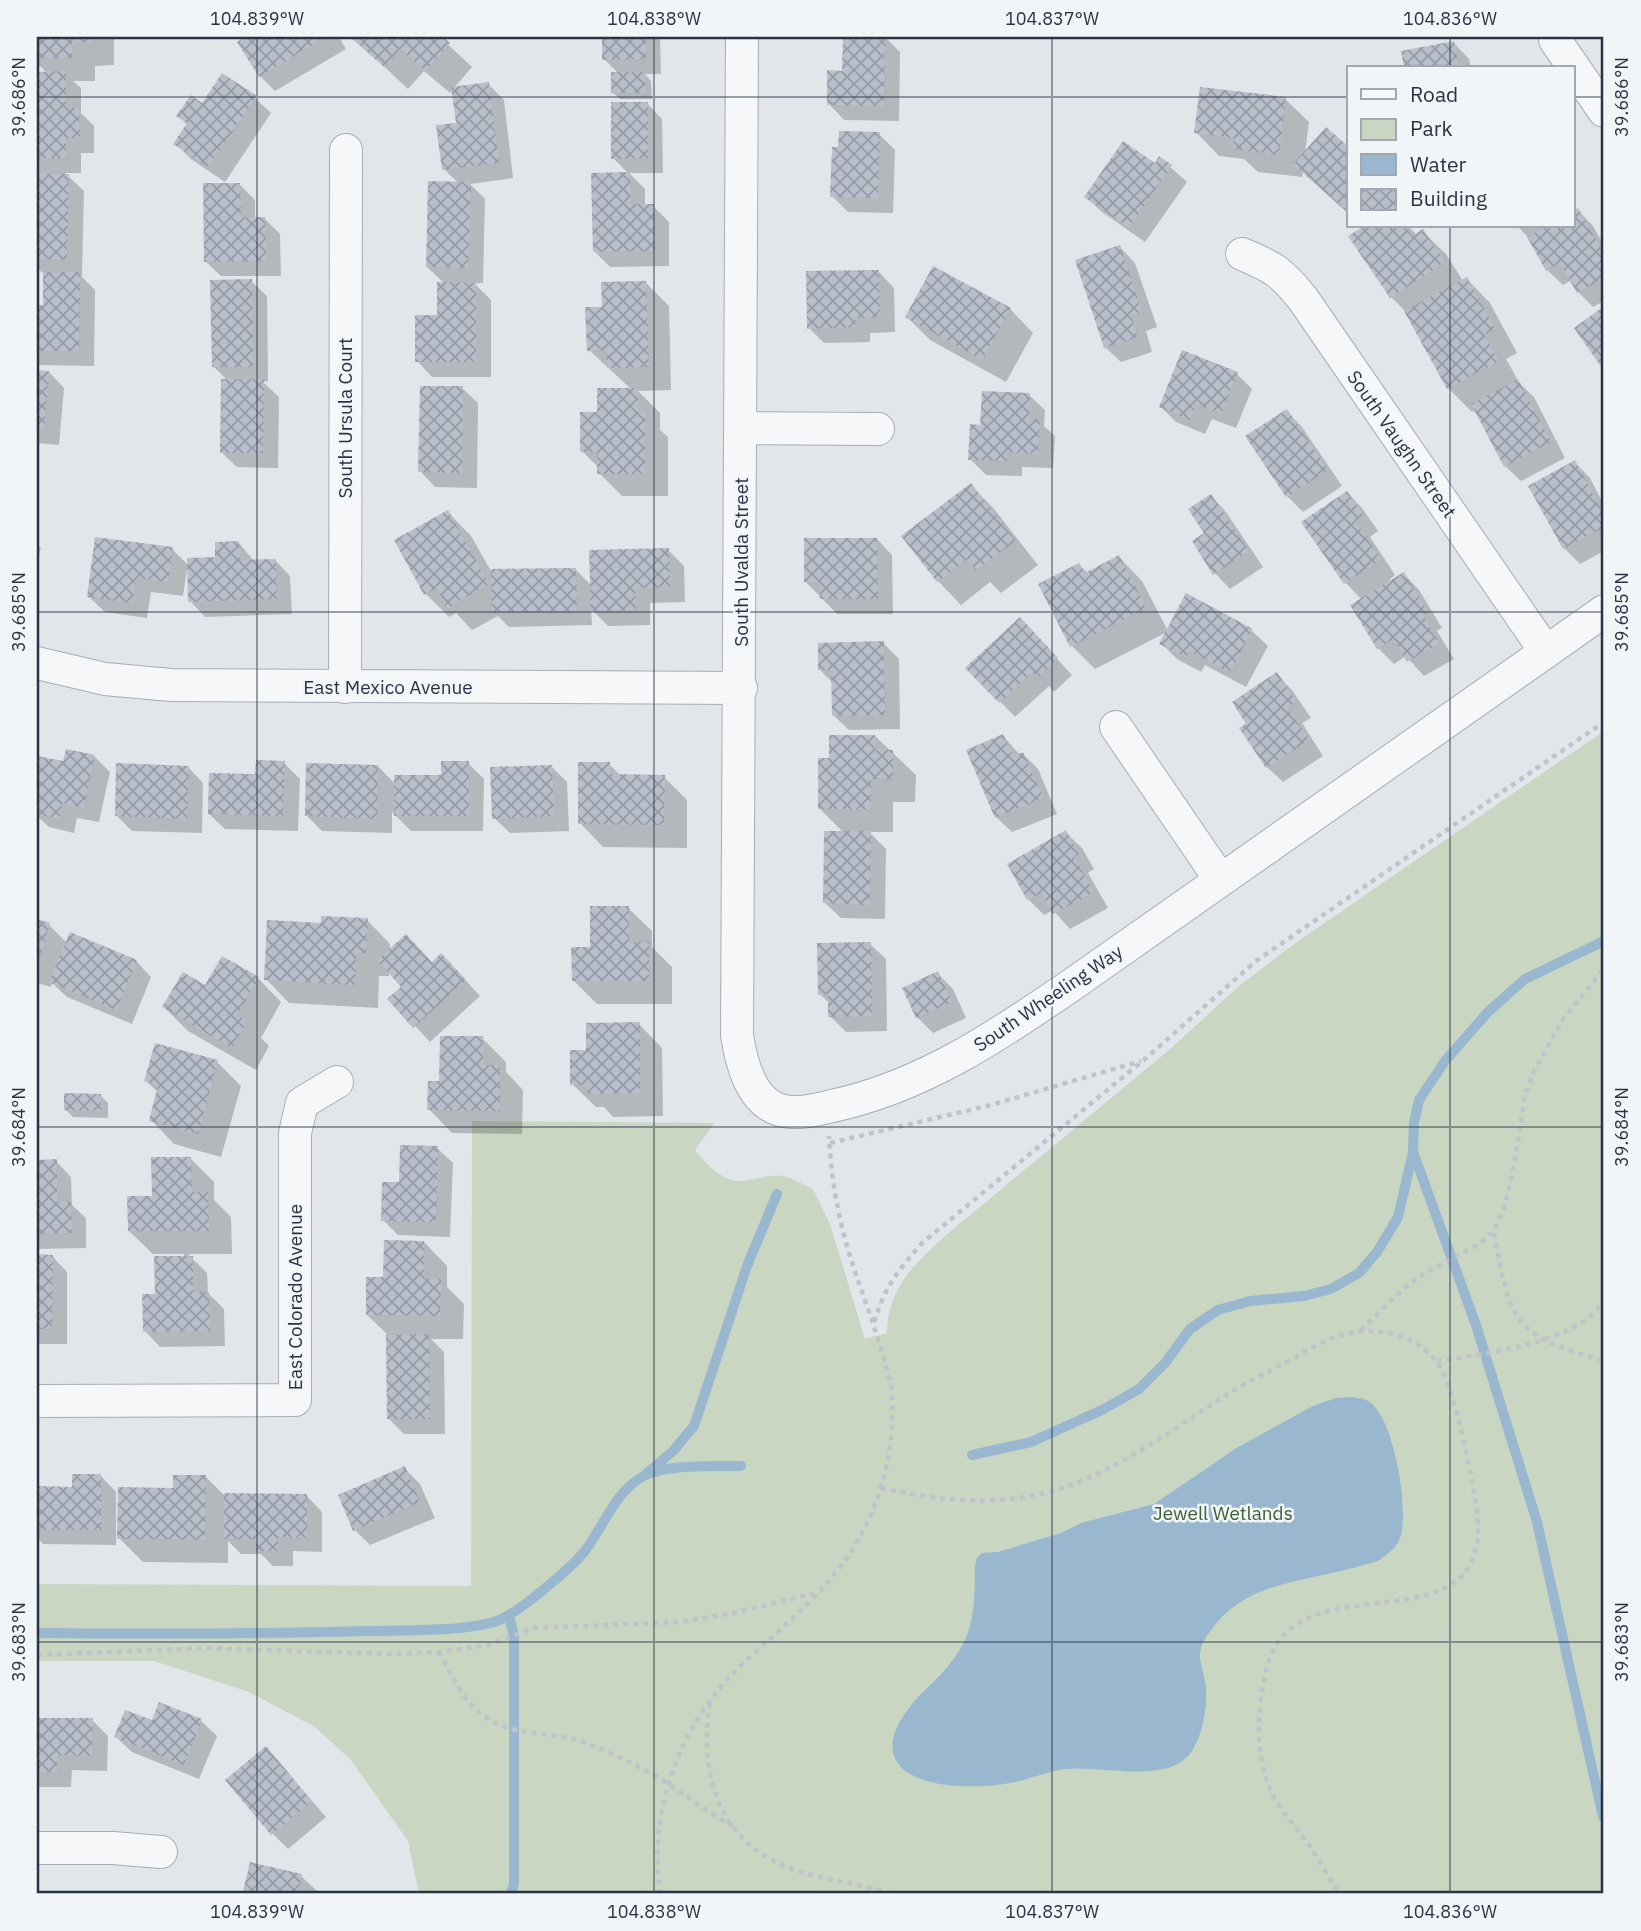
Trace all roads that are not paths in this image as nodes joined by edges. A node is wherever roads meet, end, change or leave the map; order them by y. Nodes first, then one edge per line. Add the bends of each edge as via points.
1 (742, 37) edge
2 (1555, 40) dead end
3 (1573, 66) edge
4 (1574, 68) edge
5 (1604, 111) edge
6 (346, 150) dead end
7 (1242, 254) dead end
8 (741, 428) junction
9 (878, 429) dead end
10 (1604, 611) edge
11 (1546, 652) junction
12 (37, 663) edge
13 (345, 687) junction
14 (741, 688) junction
15 (1116, 727) dead end
16 (1220, 879) junction
17 (337, 1082) dead end
18 (752, 1084) joint
19 (37, 1401) edge
20 (37, 1848) edge
21 (161, 1852) dead end

1 - 8 street, South Uvalda Street
2 - 3 street
4 - 5 street
6 - 13 street, South Ursula Court
7 - 11 street, South Vaughn Street via 1273,267 1303,299
8 - 9 street
8 - 14 street, South Uvalda Street
10 - 11 street, South Wheeling Way
11 - 16 street, South Wheeling Way
12 - 13 street, East Mexico Avenue via 105,678 172,685
13 - 14 street, East Mexico Avenue
14 - 18 street, South Uvalda Street via 737,1035
15 - 16 street
16 - 18 street, South Wheeling Way via 984,1044 901,1084 852,1102 796,1112 778,1110
17 - 19 street, East Colorado Avenue via 302,1103 295,1133 295,1400
20 - 21 street

